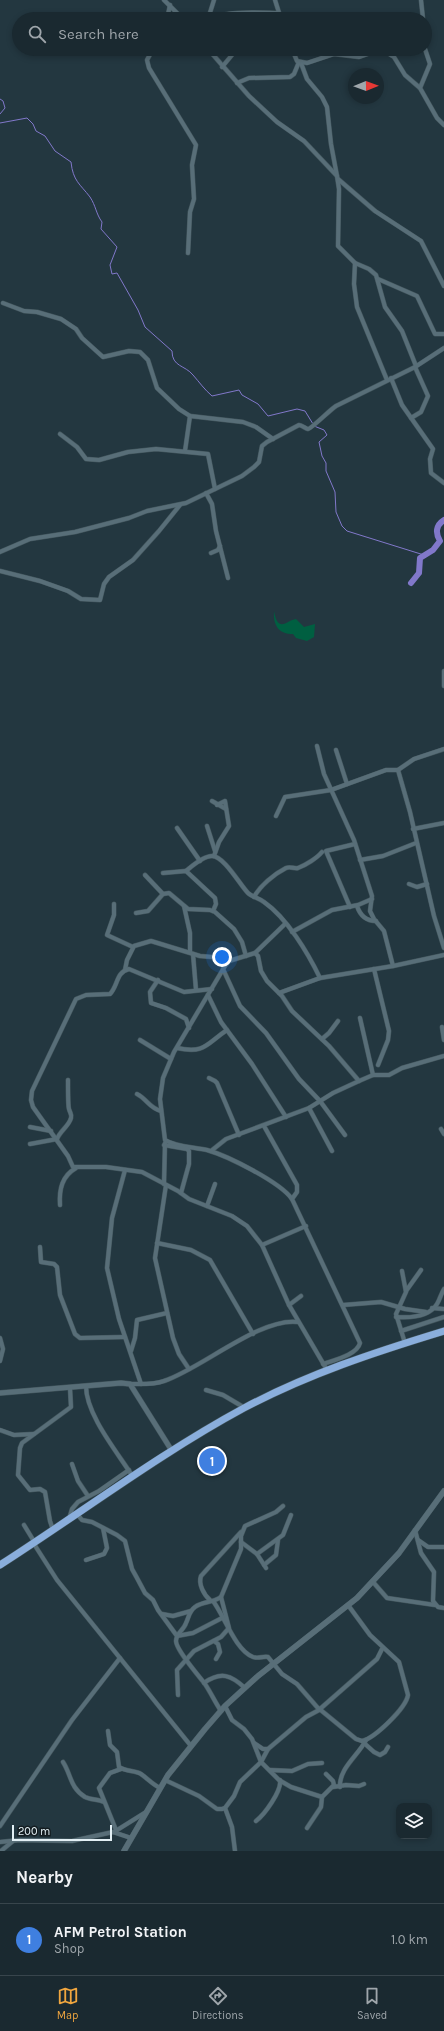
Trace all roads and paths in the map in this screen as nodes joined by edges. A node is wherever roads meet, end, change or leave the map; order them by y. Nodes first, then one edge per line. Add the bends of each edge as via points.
1 (164, 0) edge
2 (214, 0) edge
3 (275, 0) edge
4 (421, 0) edge
5 (170, 5) junction
6 (168, 12) edge
7 (176, 12) edge
8 (210, 12) edge
9 (278, 12) edge
10 (422, 12) edge
11 (149, 56) edge
12 (213, 56) edge
13 (231, 56) edge
14 (295, 56) edge
15 (329, 56) edge
16 (351, 56) edge
17 (363, 56) edge
18 (392, 56) edge
19 (427, 56) edge
20 (300, 62) junction
21 (222, 67) junction
22 (237, 83) junction
23 (420, 88) junction
24 (444, 125) edge
25 (338, 177) junction
26 (188, 253) dead end
27 (355, 263) junction
28 (378, 279) junction
29 (444, 286) edge
30 (3, 302) dead end
31 (444, 334) edge
32 (444, 348) edge
33 (416, 367) junction
34 (389, 379) junction
35 (190, 416) junction
36 (411, 418) junction
37 (60, 434) dead end
38 (273, 439) junction
39 (185, 451) junction
40 (444, 482) edge
41 (215, 489) junction
42 (206, 493) junction
43 (180, 505) junction
44 (220, 546) junction
45 (0, 552) edge
46 (211, 553) dead end
47 (0, 571) edge
48 (228, 578) dead end
49 (444, 671) edge
50 (444, 686) edge
51 (317, 746) dead end
52 (444, 749) edge
53 (336, 750) dead end
54 (398, 770) junction
55 (347, 784) junction
56 (331, 790) junction
57 (212, 801) dead end
58 (217, 805) junction
59 (226, 809) junction
60 (276, 816) dead end
61 (444, 823) edge
62 (207, 826) dead end
63 (177, 828) dead end
64 (413, 829) junction
65 (416, 843) junction
66 (355, 844) junction
67 (322, 852) dead end
68 (214, 854) junction
69 (360, 860) junction
70 (200, 861) junction
71 (186, 871) junction
72 (163, 873) dead end
73 (145, 875) dead end
74 (409, 884) dead end
75 (427, 884) junction
76 (163, 894) junction
77 (254, 897) junction
78 (372, 899) junction
79 (114, 904) dead end
80 (184, 906) junction
81 (357, 906) junction
82 (350, 907) junction
83 (214, 911) junction
84 (136, 913) dead end
85 (376, 922) junction
86 (285, 924) junction
87 (292, 932) junction
88 (133, 947) junction
89 (444, 948) edge
90 (192, 953) junction
91 (255, 953) junction
92 (444, 955) edge
93 (246, 956) junction
94 (228, 961) junction
95 (393, 966) junction
96 (223, 969) junction
97 (374, 969) junction
98 (125, 970) junction
99 (320, 978) junction
100 (158, 980) junction
101 (212, 989) junction
102 (196, 990) junction
103 (280, 993) junction
104 (208, 995) junction
105 (360, 1018) dead end
106 (338, 1021) dead end
107 (442, 1027) dead end
108 (189, 1028) junction
109 (227, 1030) junction
110 (322, 1039) junction
111 (140, 1040) dead end
112 (444, 1040) edge
113 (177, 1048) junction
114 (444, 1056) edge
115 (171, 1059) junction
116 (378, 1065) dead end
117 (373, 1075) junction
118 (209, 1078) dead end
119 (68, 1080) dead end
120 (359, 1081) junction
121 (137, 1094) dead end
122 (320, 1101) junction
123 (309, 1108) junction
124 (161, 1111) junction
125 (286, 1117) junction
126 (264, 1126) junction
127 (30, 1127) dead end
128 (441, 1130) dead end
129 (51, 1131) junction
130 (444, 1134) edge
131 (239, 1135) junction
132 (345, 1135) dead end
133 (57, 1140) junction
134 (165, 1140) junction
135 (30, 1144) dead end
136 (164, 1145) junction
137 (211, 1151) junction
138 (332, 1151) dead end
139 (76, 1168) junction
140 (125, 1170) junction
141 (215, 1184) dead end
142 (165, 1185) junction
143 (181, 1193) junction
144 (292, 1199) junction
145 (60, 1205) dead end
146 (207, 1206) junction
147 (306, 1226) junction
148 (158, 1243) junction
149 (262, 1245) junction
150 (40, 1247) dead end
151 (421, 1270) dead end
152 (402, 1271) dead end
153 (444, 1289) edge
154 (406, 1292) junction
155 (301, 1296) dead end
156 (389, 1304) junction
157 (289, 1305) junction
158 (343, 1305) junction
159 (397, 1307) junction
160 (432, 1308) junction
161 (444, 1309) edge
162 (292, 1312) junction
163 (426, 1312) junction
164 (167, 1313) junction
165 (396, 1316) junction
166 (444, 1317) edge
167 (287, 1321) junction
168 (298, 1322) junction
169 (444, 1331) edge
170 (401, 1332) junction
171 (253, 1334) junction
172 (125, 1337) junction
173 (0, 1338) edge
174 (405, 1343) junction
175 (131, 1351) junction
176 (0, 1361) edge
177 (325, 1367) junction
178 (189, 1368) junction
179 (130, 1384) junction
180 (141, 1384) junction
181 (86, 1386) junction
182 (70, 1388) junction
183 (206, 1390) dead end
184 (0, 1393) edge
185 (245, 1408) junction
186 (0, 1430) edge
187 (35, 1434) junction
188 (172, 1451) junction
189 (72, 1464) dead end
190 (129, 1470) junction
191 (134, 1477) junction
192 (444, 1491) edge
193 (88, 1496) junction
194 (283, 1506) dead end
195 (77, 1514) junction
196 (291, 1515) dead end
197 (69, 1520) junction
198 (24, 1525) dead end
199 (103, 1528) junction
200 (53, 1530) junction
201 (415, 1530) junction
202 (241, 1532) junction
203 (278, 1540) junction
204 (418, 1540) junction
205 (241, 1542) junction
206 (34, 1543) junction
207 (444, 1547) edge
208 (257, 1554) junction
209 (86, 1560) dead end
210 (0, 1565) edge
211 (373, 1582) junction
212 (220, 1597) junction
213 (212, 1600) junction
214 (348, 1605) junction
215 (435, 1605) junction
216 (444, 1608) edge
217 (191, 1611) junction
218 (162, 1614) junction
219 (222, 1618) junction
220 (229, 1628) junction
221 (177, 1636) junction
222 (214, 1641) junction
223 (382, 1648) junction
224 (120, 1658) junction
225 (216, 1659) dead end
226 (187, 1660) junction
227 (274, 1665) junction
228 (204, 1683) junction
229 (245, 1688) junction
230 (178, 1694) dead end
231 (223, 1708) junction
232 (321, 1709) junction
233 (108, 1731) dead end
234 (254, 1742) junction
235 (365, 1742) junction
236 (190, 1746) junction
237 (388, 1747) dead end
238 (268, 1749) junction
239 (63, 1762) dead end
240 (261, 1762) junction
241 (322, 1763) dead end
242 (121, 1769) junction
243 (270, 1770) junction
244 (326, 1774) dead end
245 (165, 1780) junction
246 (280, 1780) junction
247 (364, 1784) dead end
248 (340, 1787) junction
249 (160, 1788) junction
250 (332, 1788) junction
251 (322, 1797) junction
252 (104, 1802) junction
253 (225, 1808) junction
254 (146, 1812) junction
255 (256, 1821) dead end
256 (0, 1826) edge
257 (307, 1828) dead end
258 (114, 1831) junction
259 (131, 1838) junction
260 (13, 1841) junction
261 (0, 1842) edge
262 (1, 1851) edge
263 (124, 1851) edge
264 (235, 1851) edge

1 - 5 street
2 - 8 street
3 - 9 street
4 - 10 street
5 - 6 street
5 - 7 street
11 - 26 street via 147,60 149,68 196,145 192,164 194,200 190,212
12 - 21 street
13 - 21 street
14 - 20 street
15 - 20 street via 315,61
16 - 17 street
18 - 23 street via 405,76
19 - 23 street via 430,65
20 - 22 street via 290,77 249,78
20 - 25 street via 307,78 327,107 331,149
21 - 22 street
22 - 25 street via 277,122 315,150
23 - 24 street via 437,118
25 - 27 street via 337,242 339,248
25 - 29 street via 375,212 421,241
27 - 28 street via 369,269
27 - 34 street via 354,290 357,307
28 - 31 street via 416,294 435,334
28 - 33 street via 385,307 402,332
30 - 35 street via 24,311 61,319 76,329 103,357 129,351 140,352 148,360 157,388
32 - 33 street
33 - 34 street
33 - 36 street via 428,396 421,412
34 - 36 street
34 - 38 street via 336,406 310,428 306,429 300,424
35 - 38 street via 243,422 256,427
35 - 39 street
36 - 40 street via 433,449 430,459 431,473
37 - 39 street via 77,447 86,459 99,460 128,452 156,449
38 - 41 street via 262,446 259,462 254,467
39 - 41 street via 208,454
41 - 42 street
42 - 43 street
42 - 44 street via 212,504
43 - 45 street via 147,511 75,532 30,539
43 - 47 street via 133,560 109,576 100,600 81,599 68,591 40,581
44 - 46 street
44 - 48 street
49 - 50 street
51 - 56 street via 321,766
52 - 54 street via 414,759
53 - 55 street
54 - 55 street via 386,770
54 - 64 street
55 - 56 street
56 - 60 street via 285,797
56 - 66 street via 348,823
57 - 58 street
58 - 59 street
58 - 59 street via 225,801
59 - 68 street via 229,826
61 - 64 street
62 - 68 street
63 - 70 street
64 - 65 street
65 - 69 street via 383,856
65 - 75 street
66 - 69 street
66 - 82 street via 326,851
67 - 77 street via 303,866 290,867 282,871
68 - 70 street
68 - 77 street
69 - 78 street
70 - 71 street
71 - 72 street
71 - 83 street via 214,898
73 - 76 street
74 - 75 street via 417,887
75 - 89 street
76 - 80 street via 171,894
76 - 84 street via 151,910
77 - 86 street via 264,902
78 - 81 street
78 - 85 street via 370,910
79 - 88 street via 114,915 107,936
80 - 83 street via 188,909
80 - 90 street
81 - 82 street
81 - 85 street via 362,916
82 - 87 street via 332,910
83 - 93 street via 234,929 242,942
85 - 95 street via 384,931
86 - 87 street
86 - 91 street
87 - 99 street
88 - 90 street via 151,941
88 - 98 street
90 - 94 street via 206,958 224,958
90 - 102 street
91 - 93 street
91 - 103 street via 263,975
92 - 95 street
93 - 94 street
94 - 96 street
95 - 97 street
96 - 101 street
96 - 122 street via 240,1006 266,1033 298,1079
97 - 99 street
97 - 116 street via 389,1031
98 - 100 street via 132,969
98 - 129 street via 110,994 86,995 76,999 32,1091 33,1108
99 - 103 street
100 - 102 street via 184,992
100 - 108 street via 150,992 151,1003 186,1019
101 - 102 street
101 - 104 street
103 - 110 street via 292,1011
104 - 108 street
104 - 109 street
105 - 117 street
106 - 110 street
107 - 112 street
108 - 113 street
109 - 113 street via 207,1046 194,1050
109 - 125 street
110 - 120 street
111 - 115 street
113 - 115 street
114 - 117 street via 389,1074
115 - 124 street via 160,1086
117 - 120 street
118 - 131 street via 217,1083
119 - 133 street via 68,1107 72,1117
120 - 122 street
121 - 124 street via 142,1096 150,1107
122 - 123 street
122 - 132 street
123 - 125 street
123 - 138 street
124 - 134 street
125 - 126 street
126 - 131 street
126 - 144 street via 297,1185 297,1192
127 - 129 street
128 - 130 street
129 - 133 street
131 - 137 street via 222,1141
133 - 135 street
133 - 139 street via 70,1158 71,1166
134 - 136 street
134 - 137 street
136 - 142 street
136 - 143 street via 189,1151 189,1164
137 - 144 street via 274,1183
139 - 140 street via 106,1167
139 - 145 street via 68,1173 63,1181
140 - 142 street via 142,1172
140 - 172 street via 112,1218 107,1268
141 - 146 street
142 - 143 street
142 - 148 street
143 - 146 street
144 - 147 street
146 - 149 street via 243,1223
147 - 149 street
147 - 158 street
148 - 164 street via 155,1258
148 - 171 street via 191,1250 210,1260
149 - 157 street
150 - 172 street via 41,1262 57,1267 60,1295 75,1334 80,1338
151 - 154 street
152 - 154 street
153 - 160 street
154 - 159 street
155 - 157 street
156 - 158 street via 376,1302
156 - 159 street
156 - 165 street
157 - 162 street
158 - 177 street via 360,1345 353,1352
159 - 163 street
159 - 165 street
160 - 161 street
160 - 163 street
162 - 167 street
162 - 168 street
163 - 165 street via 418,1316
164 - 175 street via 136,1320
164 - 178 street via 177,1348
165 - 170 street
166 - 170 street
167 - 168 street
167 - 171 street
168 - 177 street
169 - 174 highway
170 - 174 street
171 - 178 street
172 - 175 street
173 - 176 street via 3,1349
174 - 177 highway
175 - 180 street
177 - 185 highway
178 - 180 street via 163,1382
179 - 180 street
179 - 181 street
179 - 188 street
181 - 182 street
181 - 190 street via 87,1399 98,1422
182 - 184 street
182 - 187 street via 71,1407
183 - 185 street via 223,1395
185 - 188 highway
186 - 187 street via 10,1434
187 - 200 street via 20,1446 18,1475 30,1490 40,1489 45,1492
188 - 191 highway
189 - 193 street via 78,1481
190 - 191 street
190 - 193 street
191 - 195 highway
192 - 201 main road
193 - 197 street via 72,1509
194 - 202 street via 276,1512 245,1526
195 - 197 highway
195 - 199 street via 82,1520
196 - 203 street via 285,1532
197 - 200 highway
198 - 206 street
199 - 209 street via 108,1548 104,1554
199 - 218 street via 125,1541 132,1569 145,1593
200 - 206 highway
201 - 204 street
201 - 211 main road
202 - 205 street
202 - 213 street via 200,1579 205,1596
203 - 208 street
203 - 208 street via 276,1555 265,1566
204 - 207 street via 428,1547
204 - 215 street via 421,1553 434,1572
205 - 208 street
205 - 212 street via 241,1549
206 - 210 highway
206 - 224 street via 57,1580
211 - 214 main road
211 - 215 street via 384,1596 393,1600
212 - 213 street
212 - 220 street
213 - 217 street
213 - 219 street
214 - 223 street
214 - 227 main road
215 - 216 street
217 - 218 street via 173,1616
217 - 221 street
218 - 221 street
219 - 220 street
219 - 221 street via 197,1632
220 - 222 street
220 - 227 street via 246,1653 254,1658 268,1657
221 - 226 street via 176,1646
222 - 225 street via 220,1651
222 - 226 street via 194,1651
223 - 232 street via 377,1659
223 - 235 street via 399,1662 408,1697 400,1711 376,1735
224 - 236 street
224 - 256 street via 72,1720
226 - 228 street
226 - 230 street via 177,1670
227 - 229 main road
227 - 232 street
228 - 229 street via 212,1677 229,1677
228 - 231 street
229 - 231 main road
231 - 234 street
231 - 236 main road
232 - 235 street via 356,1739
232 - 238 street via 306,1717
233 - 242 street via 110,1745 117,1752
234 - 238 street via 263,1749
234 - 240 street
235 - 237 street via 380,1755
235 - 248 street via 347,1765
236 - 245 main road
238 - 240 street
239 - 252 street via 69,1770 71,1783 78,1791 89,1798
240 - 243 street
240 - 253 street via 240,1782
241 - 243 street via 308,1764 292,1771
242 - 249 street via 139,1773
242 - 252 street via 110,1773 99,1788
243 - 246 street
244 - 250 street via 334,1783
245 - 249 main road
245 - 253 street via 199,1796 216,1809
246 - 251 street via 291,1787
246 - 255 street via 279,1792
247 - 248 street
248 - 250 street
249 - 254 main road
250 - 251 street
251 - 257 street via 321,1807
252 - 258 street via 109,1810
253 - 264 street via 232,1827
254 - 258 street
254 - 259 main road
258 - 259 street
258 - 260 street via 92,1838 62,1842
259 - 263 main road
260 - 261 street
260 - 262 street

